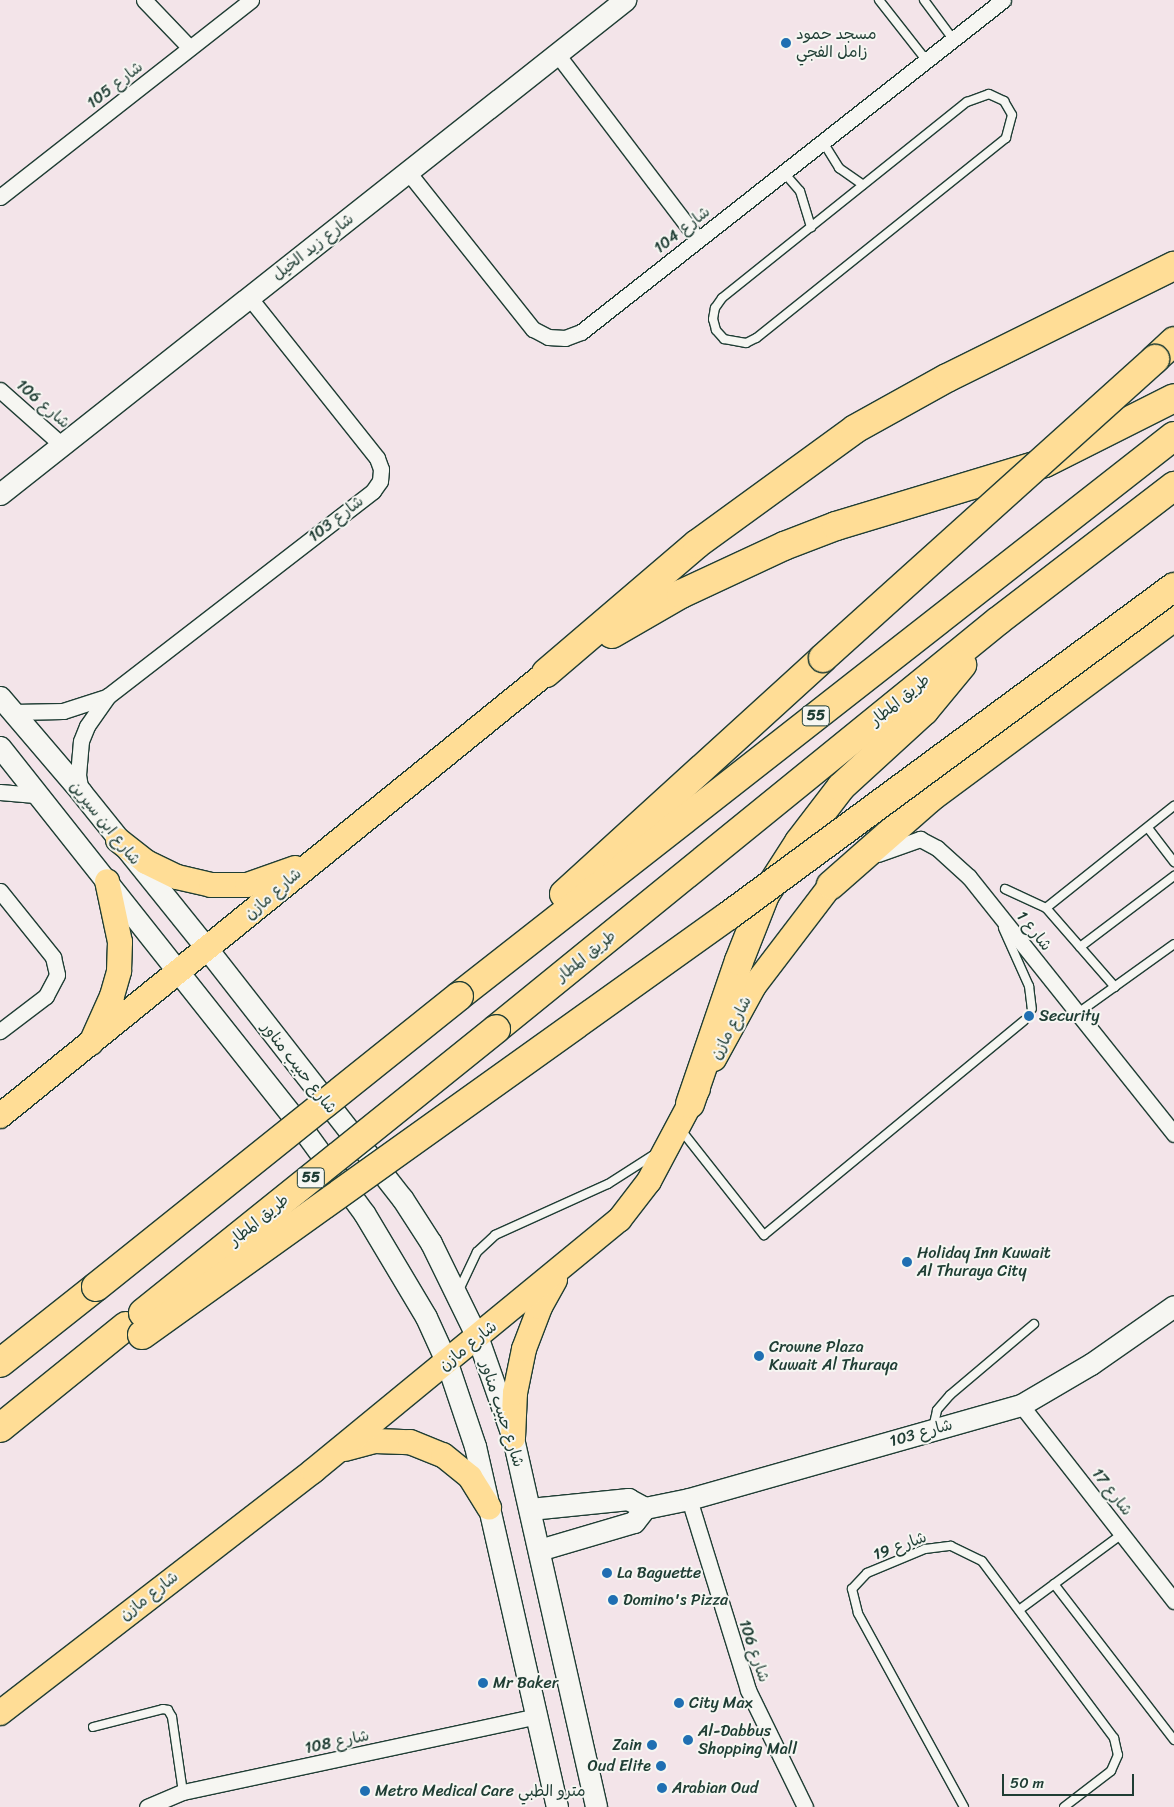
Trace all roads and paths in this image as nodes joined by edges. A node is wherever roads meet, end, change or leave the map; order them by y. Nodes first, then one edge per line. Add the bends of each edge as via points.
1 (144, 0) edge
2 (251, 0) edge
3 (625, 0) edge
4 (879, 0) edge
5 (924, 0) edge
6 (1003, 0) edge
7 (953, 39) junction
8 (190, 48) junction
9 (557, 54) junction
10 (926, 60) junction
11 (823, 142) junction
12 (408, 172) junction
13 (781, 174) junction
14 (863, 185) junction
15 (0, 197) edge
16 (811, 226) junction
17 (698, 240) junction
18 (1174, 266) edge
19 (249, 297) junction
20 (1164, 350) edge
21 (0, 390) edge
22 (1174, 398) edge
23 (1174, 436) edge
24 (62, 445) junction
25 (1174, 486) edge
26 (0, 494) edge
27 (1174, 587) edge
28 (1174, 617) edge
29 (998, 621) junction
30 (546, 673) junction
31 (108, 696) junction
32 (6, 704) edge
33 (0, 747) edge
34 (0, 792) edge
35 (81, 792) junction
36 (35, 795) junction
37 (1174, 806) edge
38 (1148, 828) junction
39 (118, 840) junction
40 (322, 852) junction
41 (1174, 862) edge
42 (1174, 876) edge
43 (107, 882) junction
44 (830, 884) junction
45 (1005, 889) dead end
46 (0, 890) edge
47 (1046, 908) junction
48 (996, 912) junction
49 (1174, 944) edge
50 (1080, 947) junction
51 (208, 950) junction
52 (180, 973) junction
53 (1115, 987) junction
54 (461, 994) junction
55 (1032, 1009) dead end
56 (1078, 1014) junction
57 (1024, 1020) dead end
58 (0, 1031) edge
59 (90, 1045) junction
60 (0, 1116) edge
61 (679, 1125) junction
62 (1174, 1134) edge
63 (562, 1268) junction
64 (457, 1294) junction
65 (1174, 1306) edge
66 (1034, 1324) dead end
67 (134, 1330) junction
68 (478, 1339) junction
69 (447, 1362) junction
70 (0, 1364) edge
71 (1021, 1405) junction
72 (0, 1428) edge
73 (932, 1430) junction
74 (512, 1438) junction
75 (313, 1471) junction
76 (689, 1499) junction
77 (489, 1507) junction
78 (645, 1508) junction
79 (530, 1509) junction
80 (1122, 1534) junction
81 (539, 1550) junction
82 (1054, 1584) junction
83 (1174, 1602) edge
84 (1019, 1610) junction
85 (0, 1714) edge
86 (536, 1716) junction
87 (94, 1727) dead end
88 (1174, 1740) edge
89 (183, 1792) junction
90 (147, 1807) edge
91 (557, 1807) edge
92 (596, 1807) edge
93 (805, 1807) edge
94 (964, 1807) edge
95 (1064, 1807) edge

1 - 8 street
2 - 8 street, شارع 105
3 - 9 street, شارع زيد الخيل
4 - 10 lane
5 - 7 lane
6 - 7 street, شارع 104
7 - 10 street, شارع 104
8 - 15 street, شارع 105
9 - 12 street, شارع زيد الخيل
9 - 17 street
10 - 11 street, شارع 104
11 - 13 street, شارع 104
11 - 14 lane via 839,168
12 - 17 street, شارع 104 via 533,329 548,337 565,338 580,332
12 - 19 street, شارع زيد الخيل
13 - 16 lane via 786,175 800,191
13 - 17 street, شارع 104
14 - 16 lane
14 - 16 lane via 974,97 997,96 1009,107 1011,130 1001,143 756,338 746,343 724,339 716,330 713,319 722,298
18 - 30 highway via 947,378 855,429 697,544
19 - 24 street, شارع زيد الخيل
19 - 31 street, شارع 103 via 377,458 381,469 380,481 373,491
20 - 54 highway, bridge via 597,862
21 - 24 street, شارع 106
22 - 30 highway via 1045,464 836,526 784,546 680,594
23 - 54 highway, 55
24 - 26 street, شارع زيد الخيل
25 - 29 highway, طريق المطار / 55
27 - 67 highway, bridge via 728,916
28 - 44 highway via 930,798
29 - 61 highway via 924,711 841,787 794,849 766,895
29 - 67 highway, طريق المطار / 55, bridge
30 - 40 main road, شارع مازن
31 - 32 street, شارع 103 via 63,710
31 - 35 street, شارع 103 via 96,711 81,741 78,775
32 - 35 street, شارع ابن سيرين
33 - 36 street
34 - 36 street
35 - 39 street, شارع ابن سيرين
36 - 43 street
37 - 38 lane
38 - 41 lane
38 - 47 lane
39 - 40 main road via 146,862 177,877 212,885 247,884 287,874
39 - 51 street, شارع ابن سيرين
40 - 51 main road, شارع مازن
42 - 50 lane
43 - 52 street
43 - 59 main road via 120,942 119,971 112,996
44 - 48 street, شارع 1 via 881,853 920,839 937,848 969,877
44 - 61 main road, شارع مازن via 754,986
45 - 47 lane
46 - 58 street via 53,957 56,975 46,996
47 - 50 lane
48 - 55 lane via 1029,986
48 - 56 street, شارع 1
49 - 53 lane
50 - 53 lane
51 - 52 main road, شارع مازن
51 - 64 street, شارع حبيب مناور via 402,1198 431,1243
52 - 59 main road, شارع مازن
52 - 69 street via 299,1124 364,1213 422,1309
53 - 56 lane
54 - 70 highway, 55, bridge
56 - 62 street, شارع 1
57 - 61 lane via 764,1235
59 - 60 main road, شارع مازن
61 - 63 main road, شارع مازن via 649,1181 619,1220
61 - 64 lane via 608,1184 495,1235 477,1252
63 - 68 main road, شارع مازن
63 - 74 main road via 540,1307 524,1349 515,1393
64 - 68 street, شارع حبيب مناور
65 - 71 street, شارع 103 via 1090,1364
66 - 73 lane via 950,1396 937,1410
67 - 72 highway, طريق المطار / 55 via 84,1362
68 - 69 main road, شارع مازن
68 - 74 street, شارع حبيب مناور
69 - 75 main road, شارع مازن
69 - 77 street via 475,1446
71 - 73 street, شارع 103
71 - 80 street, شارع 17
73 - 76 street, شارع 103
74 - 79 street, شارع حبيب مناور
75 - 77 main road via 342,1451 375,1441 410,1442 443,1455 470,1477
75 - 85 main road, شارع مازن
76 - 78 street, شارع 103
76 - 93 street, شارع 106 via 748,1690
77 - 86 street
78 - 79 street via 628,1499
78 - 81 street via 634,1522
79 - 81 street, شارع حبيب مناور
80 - 82 lane
80 - 83 street, شارع 17
81 - 92 street, شارع حبيب مناور
82 - 84 lane
82 - 88 lane
84 - 94 lane, شارع 19 via 982,1561 951,1546 925,1549 867,1573 852,1589 858,1613
84 - 95 lane, شارع 19 via 1117,1747 1118,1756 1111,1771
86 - 89 street, شارع 108
86 - 91 street
87 - 89 lane via 168,1710 172,1717
89 - 90 street, شارع 108

